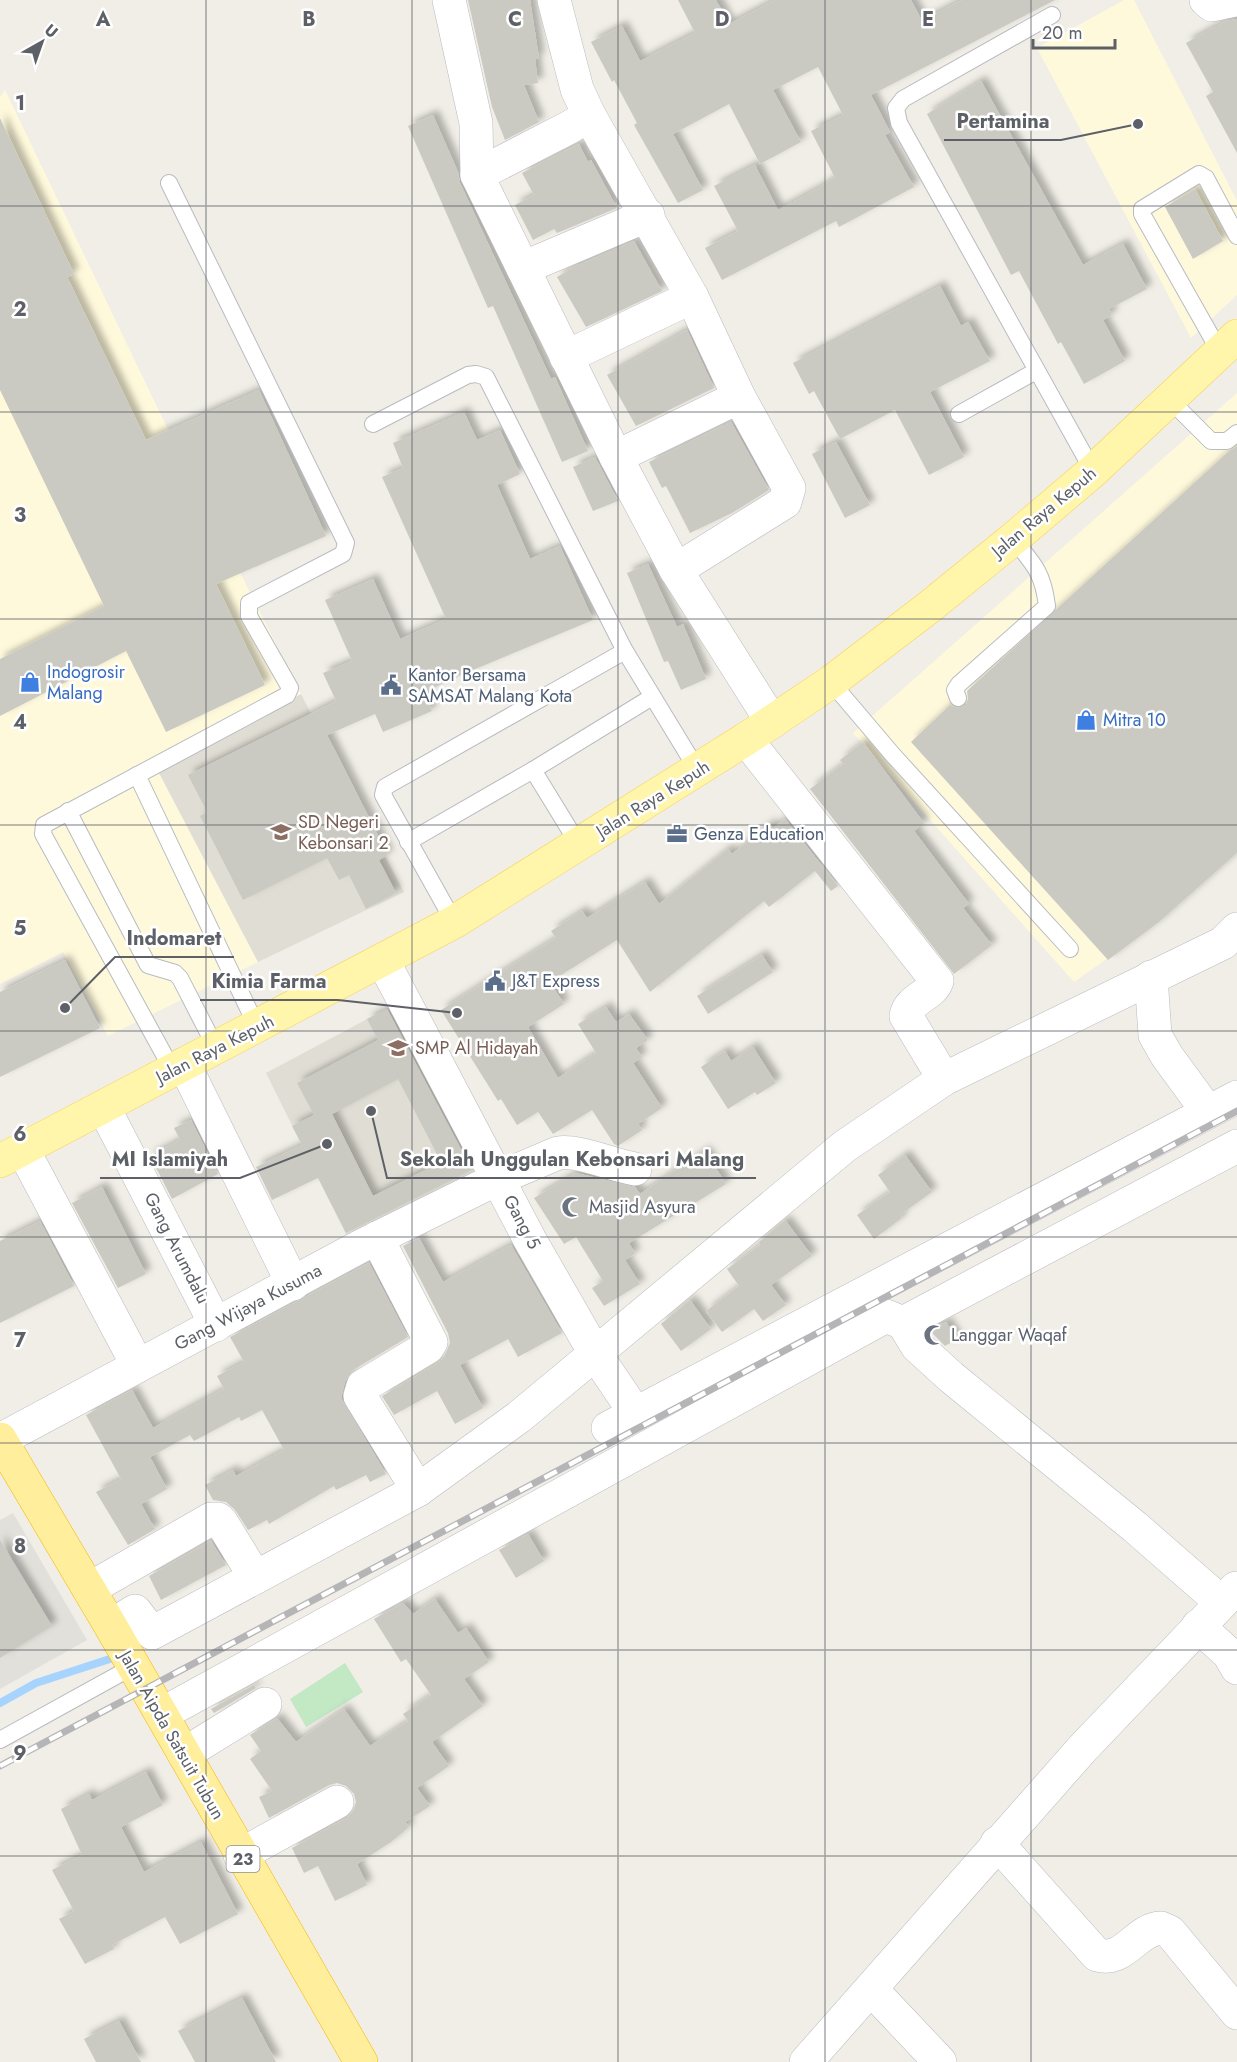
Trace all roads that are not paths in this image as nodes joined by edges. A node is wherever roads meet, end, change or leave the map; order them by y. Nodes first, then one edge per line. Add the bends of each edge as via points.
1 (448, 0) edge
2 (554, 0) edge
3 (1206, 0) edge
4 (1235, 0) edge
5 (1052, 15) dead end
6 (589, 115) junction
7 (477, 175) junction
8 (169, 183) dead end
9 (648, 215) junction
10 (1237, 236) edge
11 (523, 268) junction
12 (692, 297) junction
13 (1228, 344) edge
14 (566, 357) junction
15 (1036, 371) junction
16 (740, 397) junction
17 (1170, 400) junction
18 (959, 414) dead end
19 (374, 424) dead end
20 (1237, 433) edge
21 (616, 457) junction
22 (1093, 471) junction
23 (1013, 539) junction
24 (676, 570) junction
25 (625, 651) junction
26 (831, 682) junction
27 (652, 697) junction
28 (958, 698) dead end
29 (759, 730) junction
30 (533, 770) junction
31 (698, 771) junction
32 (137, 775) junction
33 (68, 811) junction
34 (408, 842) junction
35 (579, 845) junction
36 (454, 922) junction
37 (1237, 929) edge
38 (1070, 949) dead end
39 (383, 961) junction
40 (1152, 986) junction
41 (257, 1027) junction
42 (216, 1048) junction
43 (178, 1068) junction
44 (944, 1079) junction
45 (1237, 1097) edge
46 (104, 1108) junction
47 (1208, 1112) junction
48 (1237, 1146) edge
49 (12, 1155) edge
50 (635, 1169) dead end
51 (499, 1178) junction
52 (377, 1238) junction
53 (293, 1284) junction
54 (903, 1323) junction
55 (216, 1325) junction
56 (598, 1358) junction
57 (138, 1366) junction
58 (0, 1440) edge
59 (418, 1490) junction
60 (255, 1577) junction
61 (88, 1589) junction
62 (1229, 1594) edge
63 (110, 1625) junction
64 (1198, 1626) junction
65 (131, 1660) junction
66 (1237, 1668) edge
67 (265, 1704) dead end
68 (162, 1714) junction
69 (0, 1740) edge
70 (184, 1754) junction
71 (337, 1802) dead end
72 (997, 1843) junction
73 (240, 1855) junction
74 (871, 1989) junction
75 (1237, 2013) edge
76 (361, 2062) edge
77 (806, 2062) edge
78 (940, 2062) edge

1 - 7 street via 476,123
2 - 6 street via 577,88
3 - 4 street via 1212,4
5 - 15 lane via 903,99 896,108 899,123
6 - 7 street
6 - 9 street
7 - 11 street
8 - 32 lane via 346,549 254,599 247,607 290,688 287,695
9 - 11 street
9 - 12 street
10 - 13 lane via 1206,178 1199,174 1142,209
11 - 14 street
12 - 14 street
12 - 16 street
13 - 17 main road, Jalan Raya Kepuh
14 - 21 street
15 - 18 lane
15 - 22 lane
16 - 21 street
16 - 24 street via 789,488 788,497
17 - 20 lane via 1211,441 1227,441
17 - 22 main road, Jalan Raya Kepuh
19 - 25 lane via 468,375 486,377
21 - 24 street
22 - 23 main road, Jalan Raya Kepuh
23 - 26 main road, Jalan Raya Kepuh
23 - 28 lane via 1038,569 1047,606 959,684
24 - 29 street
25 - 27 lane
25 - 34 lane via 385,788 383,795
26 - 29 main road, Jalan Raya Kepuh
26 - 38 lane
27 - 30 lane
27 - 31 lane
29 - 31 main road, Jalan Raya Kepuh
29 - 44 street via 937,981 910,1005 906,1016
30 - 34 lane
30 - 35 lane
31 - 35 main road, Jalan Raya Kepuh
32 - 33 lane
32 - 41 lane
33 - 42 lane via 148,965 180,978
33 - 43 lane via 44,825 43,834
34 - 36 lane
35 - 36 main road, Jalan Raya Kepuh
36 - 39 main road, Jalan Raya Kepuh
37 - 40 street
39 - 41 main road, Jalan Raya Kepuh
39 - 51 street, Gang 5
40 - 44 street
40 - 47 street via 1155,1035
41 - 42 main road, Jalan Raya Kepuh
42 - 43 main road, Jalan Raya Kepuh
43 - 46 main road, Jalan Raya Kepuh
43 - 53 street
44 - 56 street via 845,1146
45 - 47 street
46 - 49 main road, Jalan Raya Kepuh
46 - 55 street, Gang Arumdalu
47 - 56 street, Gang 5 via 622,1421
48 - 54 street
49 - 57 street
50 - 51 street, Gang Wijaya Kusuma via 568,1152
51 - 52 street, Gang Wijaya Kusuma
51 - 56 street, Gang 5
52 - 53 street, Gang Wijaya Kusuma
52 - 59 street via 431,1342 429,1347 363,1386 360,1396
53 - 55 street, Gang Wijaya Kusuma
54 - 62 street via 917,1346 951,1377 1135,1527
54 - 68 street via 886,1316
55 - 57 street, Gang Wijaya Kusuma
56 - 59 street
57 - 58 street, Gang Wijaya Kusuma
58 - 61 highway, Jalan Aipda Satsuit Tubun / 23
59 - 60 street
60 - 61 street via 222,1523 211,1519
60 - 63 street via 151,1634 135,1611
61 - 63 highway, Jalan Aipda Satsuit Tubun / 23
62 - 64 street
63 - 65 highway, Jalan Aipda Satsuit Tubun / 23
64 - 66 street via 1229,1654
64 - 72 street
65 - 68 highway, Jalan Aipda Satsuit Tubun / 23
65 - 69 lane
67 - 70 street
68 - 70 highway, Jalan Aipda Satsuit Tubun / 23
70 - 73 highway, Jalan Aipda Satsuit Tubun / 23
71 - 73 street
72 - 74 street
72 - 75 street via 1097,1955 1107,1958 1126,1950 1161,1928 1170,1932
73 - 76 highway, Jalan Aipda Satsuit Tubun / 23
74 - 77 street
74 - 78 street

